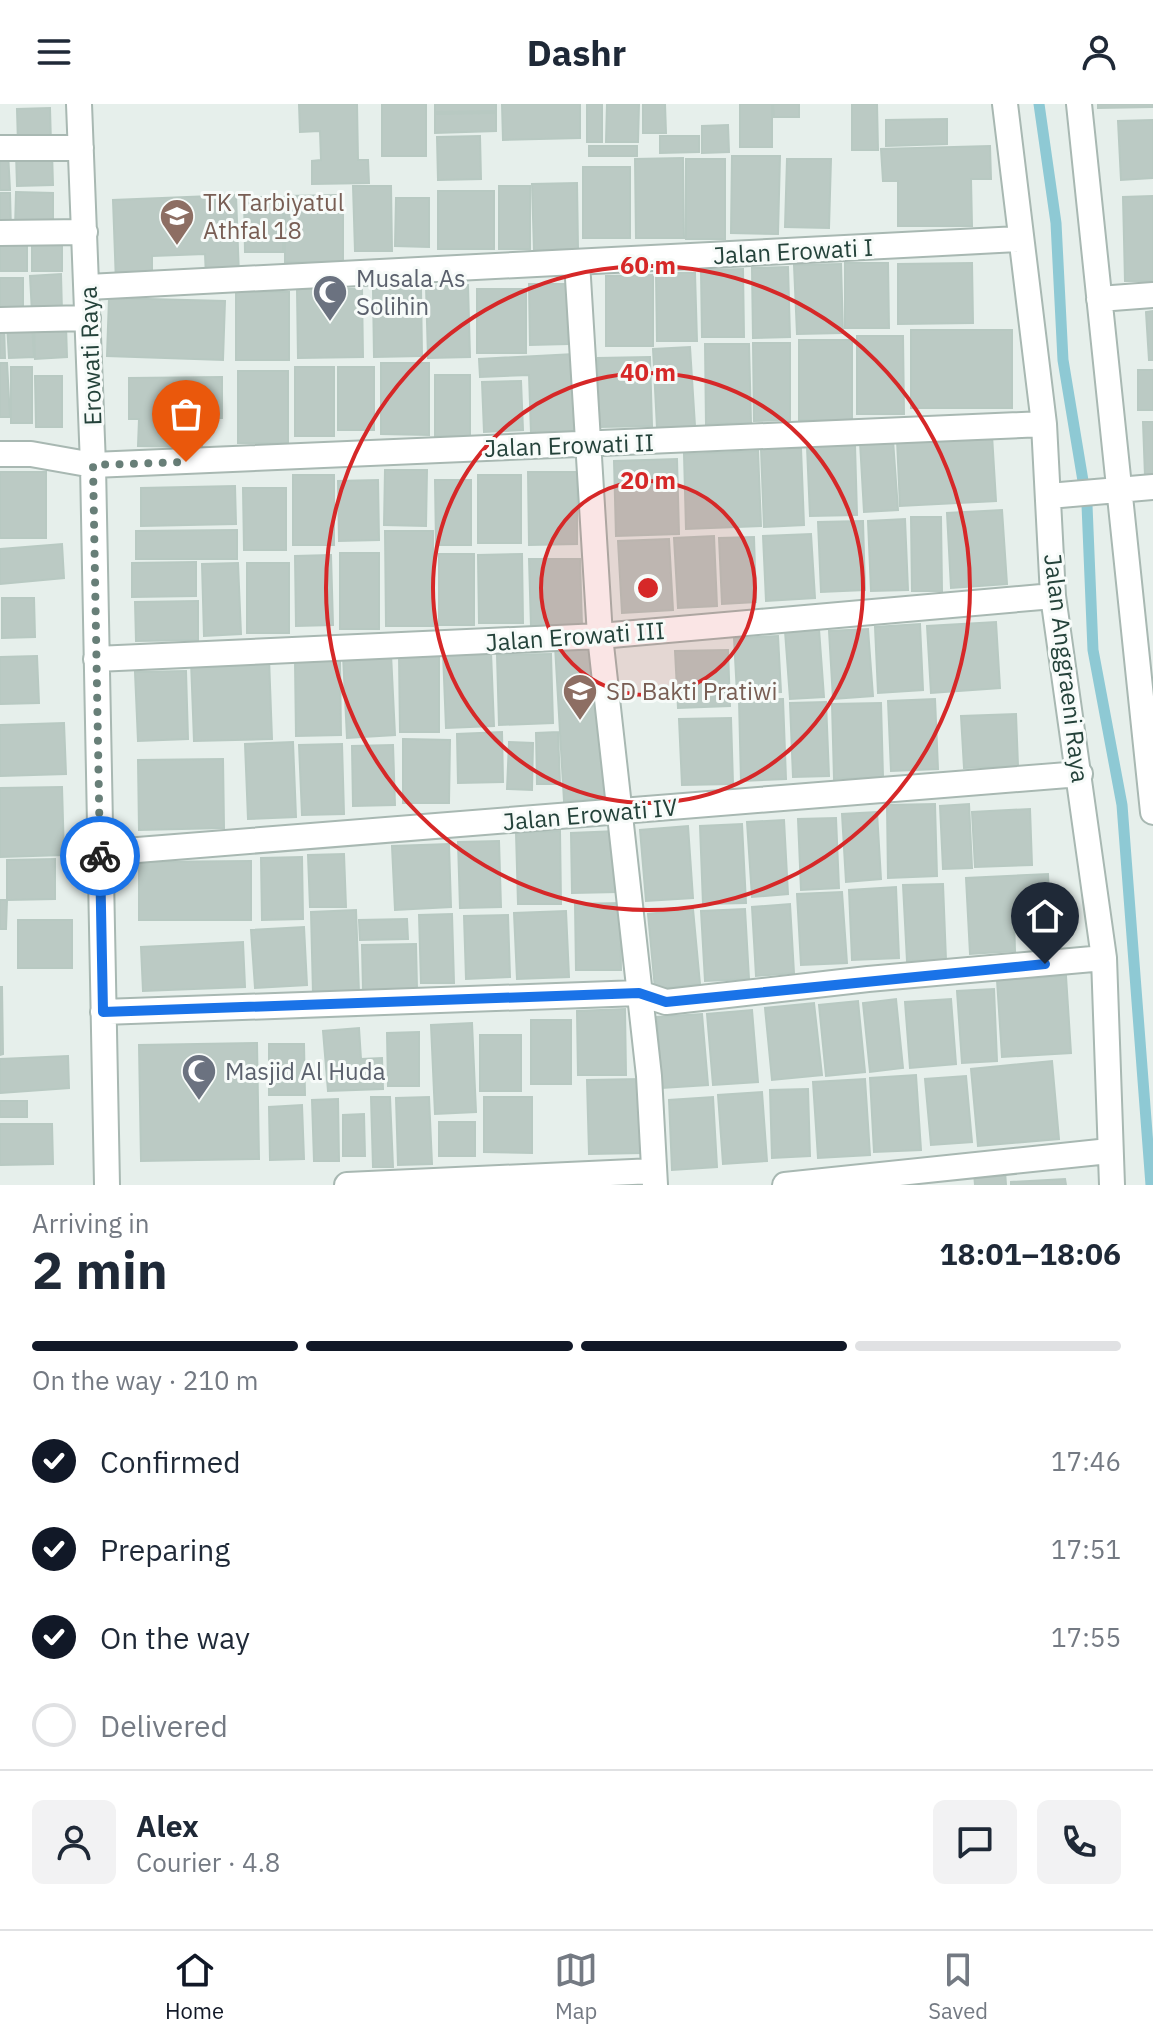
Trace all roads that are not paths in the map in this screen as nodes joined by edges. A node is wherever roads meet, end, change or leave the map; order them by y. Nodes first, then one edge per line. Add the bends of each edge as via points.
1 (79, 104) edge
2 (1005, 104) edge
3 (1079, 104) edge
4 (0, 148) edge
5 (81, 148) junction
6 (85, 232) junction
7 (0, 233) edge
8 (1020, 239) junction
9 (577, 262) junction
10 (88, 287) junction
11 (1153, 295) edge
12 (1099, 299) junction
13 (88, 318) junction
14 (0, 320) edge
15 (1044, 424) junction
16 (589, 445) junction
17 (0, 454) edge
18 (93, 465) junction
19 (1153, 487) edge
20 (1112, 488) junction
21 (1054, 495) junction
22 (1053, 596) junction
23 (600, 636) junction
24 (96, 659) junction
25 (1147, 694) edge
26 (1080, 774) junction
27 (618, 811) junction
28 (1153, 812) edge
29 (100, 853) junction
30 (1104, 958) junction
31 (639, 993) junction
32 (103, 1012) junction
33 (1109, 1151) junction
34 (655, 1180) edge
35 (107, 1185) edge
36 (347, 1185) edge
37 (785, 1185) edge
38 (1112, 1185) edge

1 - 5 street, Erowati Raya
2 - 8 street, Jalan Anggraeni Raya
3 - 12 street
4 - 5 street
5 - 6 street, Erowati Raya
6 - 7 street
6 - 10 street, Erowati Raya
8 - 9 street, Jalan Erowati I
8 - 15 street, Jalan Anggraeni Raya
9 - 10 street, Jalan Erowati I
9 - 16 street
10 - 13 street, Erowati Raya
11 - 12 street
12 - 20 street
13 - 14 street
13 - 18 street, Erowati Raya
15 - 16 street, Jalan Erowati II
15 - 21 street, Jalan Anggraeni Raya
16 - 18 street, Jalan Erowati II
16 - 23 street
17 - 18 street, Jalan Erowati II
18 - 24 street, Erowati Raya
19 - 20 street
20 - 21 street
20 - 25 street
21 - 22 street, Jalan Anggraeni Raya
22 - 23 street, Jalan Erowati III
22 - 26 street, Jalan Anggraeni Raya
23 - 24 street, Jalan Erowati III
23 - 27 street
24 - 29 street, Erowati Raya
25 - 28 street
26 - 27 street, Jalan Erowati IV
26 - 30 street, Jalan Anggraeni Raya
27 - 29 street, Jalan Erowati IV
27 - 31 street
29 - 32 street, Erowati Raya
30 - 31 street via 666,1002
30 - 33 street, Jalan Anggraeni Raya
31 - 32 street
31 - 34 street
32 - 35 street, Erowati Raya
33 - 37 street
33 - 38 street, Jalan Anggraeni Raya
34 - 36 street

